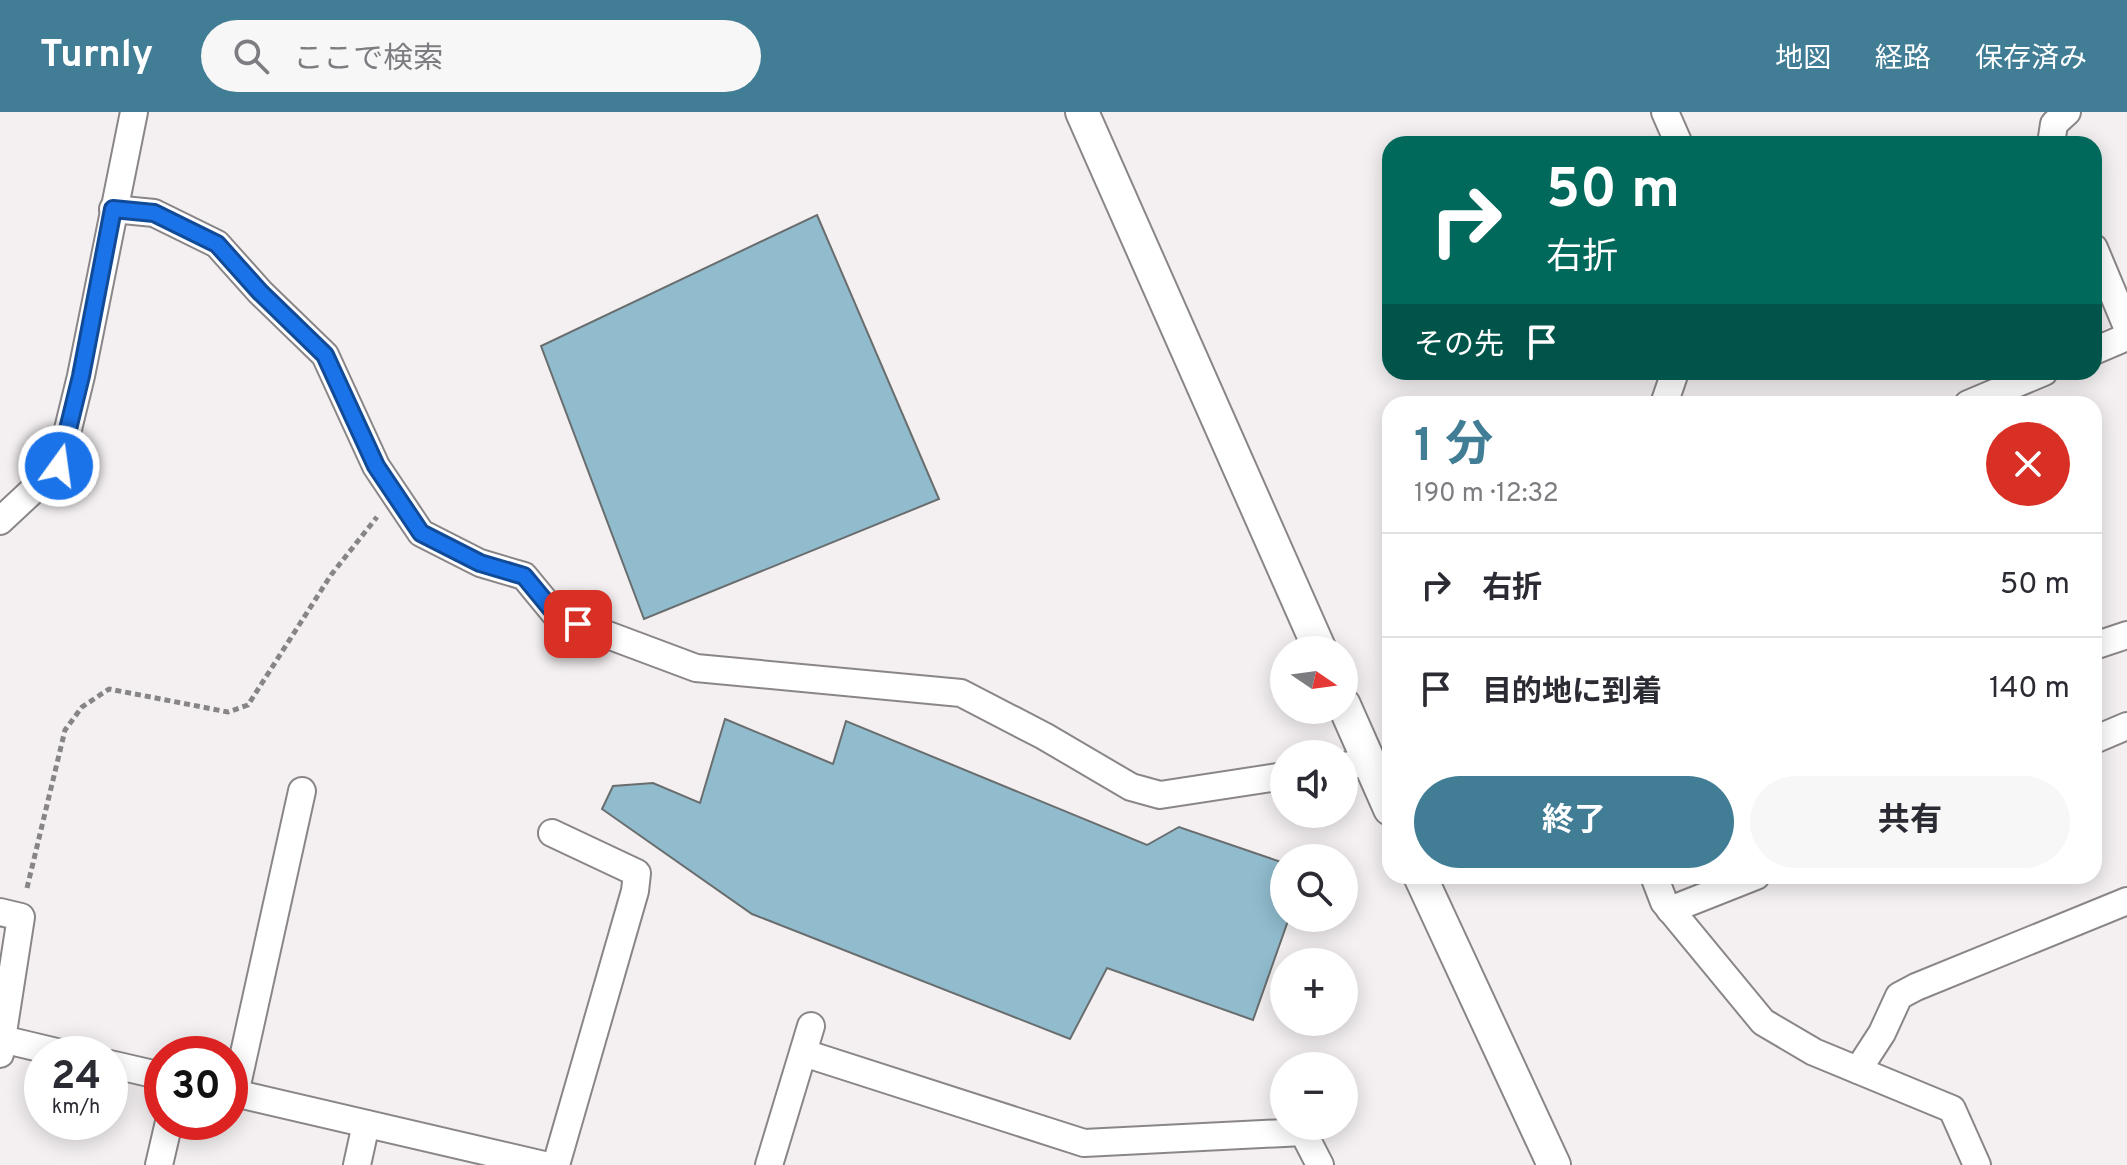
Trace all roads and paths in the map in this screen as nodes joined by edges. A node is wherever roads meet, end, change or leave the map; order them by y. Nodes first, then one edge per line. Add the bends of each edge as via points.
1 (134, 112) edge
2 (1082, 112) edge
3 (1665, 112) edge
4 (2067, 112) edge
5 (1676, 136) edge
6 (2052, 136) edge
7 (113, 209) junction
8 (2102, 267) edge
9 (2127, 327) edge
10 (2127, 337) edge
11 (2102, 348) edge
12 (2025, 380) edge
13 (1987, 396) edge
14 (395, 495) junction
15 (0, 521) edge
16 (2127, 635) edge
17 (1314, 636) edge
18 (2102, 643) edge
19 (2127, 726) edge
20 (2102, 737) edge
21 (1358, 765) edge
22 (1270, 778) edge
23 (302, 791) dead end
24 (1382, 798) edge
25 (552, 833) dead end
26 (1424, 884) edge
27 (1657, 884) edge
28 (1736, 884) edge
29 (2127, 901) edge
30 (1670, 910) junction
31 (10, 915) edge
32 (811, 1026) dead end
33 (245, 1036) edge
34 (1, 1047) edge
35 (24, 1050) edge
36 (804, 1053) junction
37 (1858, 1070) junction
38 (248, 1097) edge
39 (366, 1124) junction
40 (165, 1140) edge
41 (159, 1165) edge
42 (357, 1165) edge
43 (544, 1165) edge
44 (556, 1165) edge
45 (769, 1165) edge
46 (1320, 1165) edge
47 (1554, 1165) edge
48 (1977, 1165) edge

1 - 7 street
2 - 17 street
3 - 5 street
4 - 6 street via 2054,124
7 - 14 street via 154,213 217,244 325,355 376,466
7 - 15 street via 59,466
8 - 9 street
10 - 11 street
12 - 13 street
14 - 22 street via 421,533 480,563 524,576 557,616 696,668 961,693 1131,787 1160,795
14 - 31 path via 331,575 248,705 228,712 109,689 82,707 65,730
16 - 18 street
19 - 20 street
21 - 24 street
23 - 33 street
25 - 44 street via 637,873
26 - 47 street
27 - 30 street
28 - 30 street
29 - 37 street via 1899,996
30 - 37 street via 1763,1022
31 - 34 street
32 - 36 street
34 - 35 street
36 - 45 street
36 - 46 street via 1084,1143 1303,1132
37 - 48 street via 1952,1109
38 - 39 street
39 - 42 street
39 - 43 street
40 - 41 street

